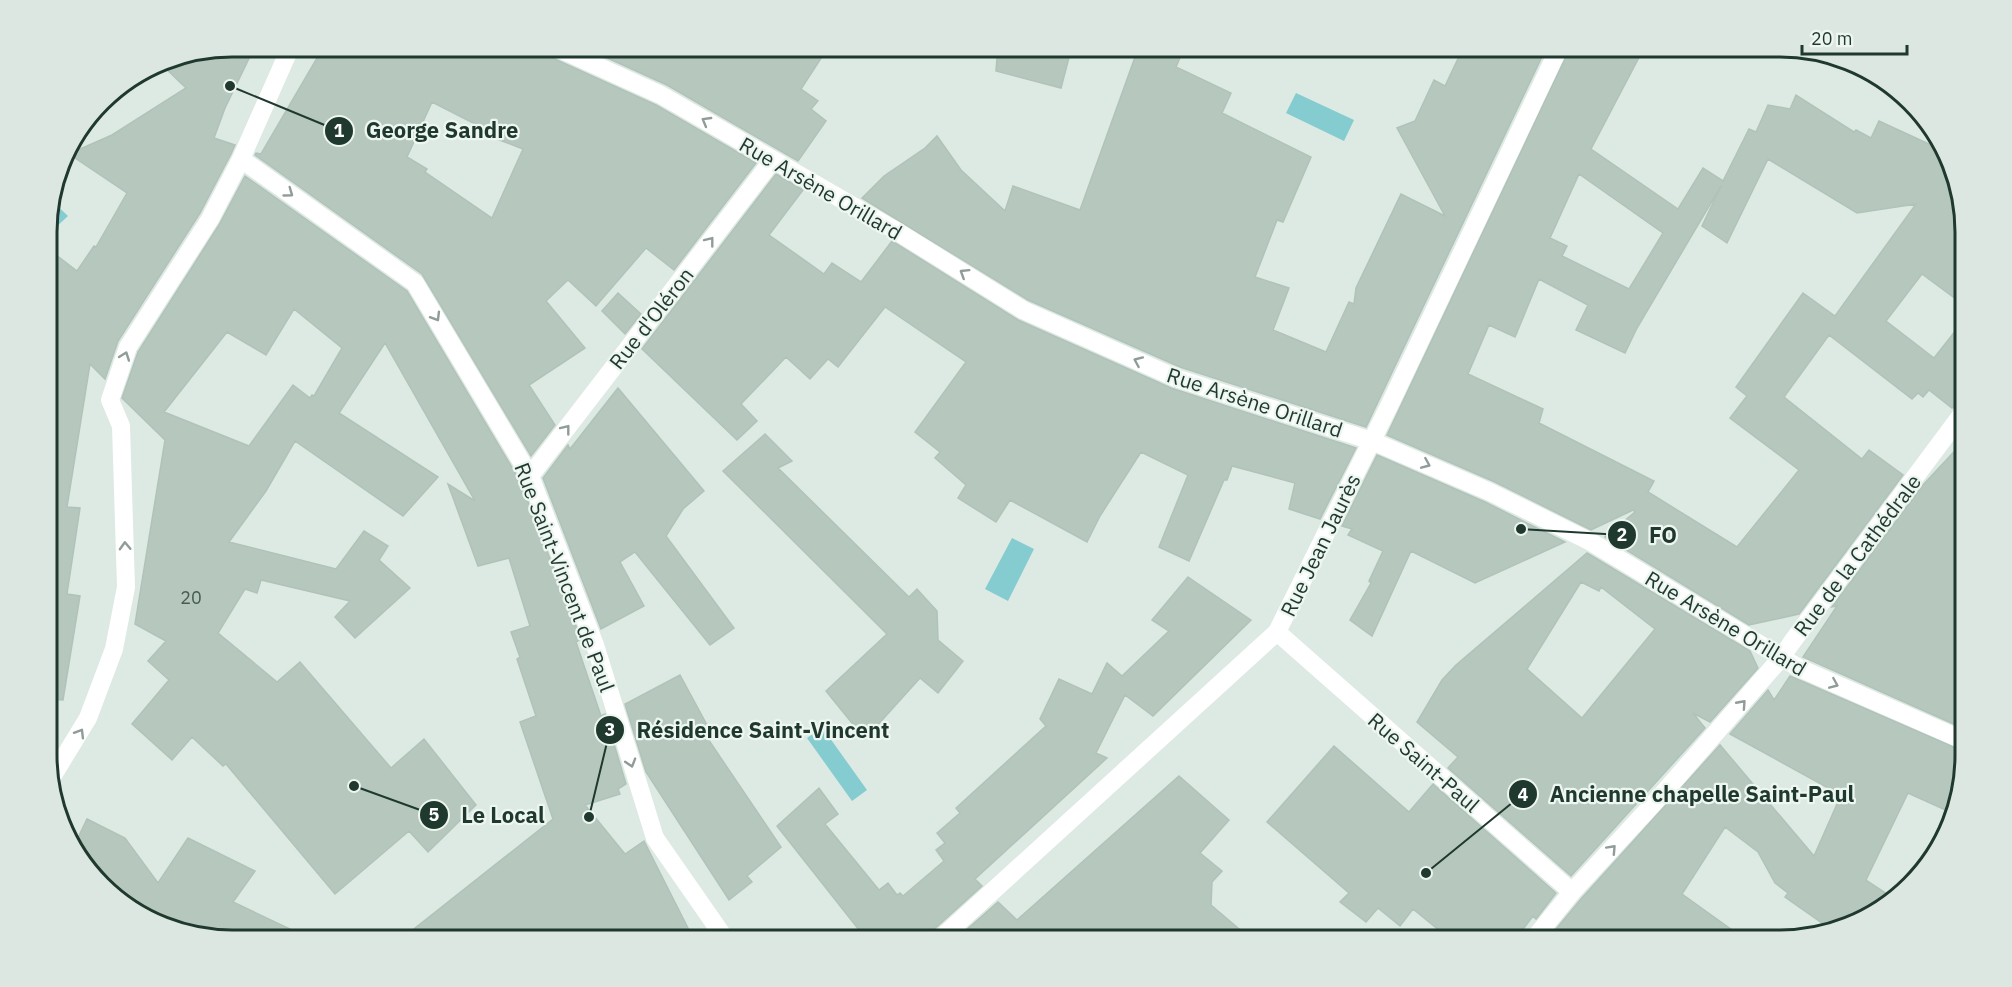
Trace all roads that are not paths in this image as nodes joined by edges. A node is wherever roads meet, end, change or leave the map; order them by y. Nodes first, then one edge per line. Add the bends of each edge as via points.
1 (286, 57) edge
2 (577, 57) edge
3 (1555, 57) edge
4 (242, 159) junction
5 (772, 161) junction
6 (1955, 423) edge
7 (1372, 441) junction
8 (530, 476) junction
9 (1277, 632) junction
10 (1781, 658) junction
11 (1955, 737) edge
12 (58, 769) edge
13 (1572, 892) junction
14 (719, 930) edge
15 (950, 930) edge
16 (1541, 930) edge

1 - 4 street
5 -> 2 street, Rue Arsène Orillard via 661,95
3 - 7 street, Rue Jean Jaurès
4 -> 8 street, Rue Saint-Vincent de Paul via 415,283
12 -> 4 street via 88,718 114,649 126,587 121,426 110,400 128,347 210,219
7 -> 5 street, Rue Arsène Orillard via 1176,378 1023,310 893,229
8 -> 5 street, Rue d'Oléron
6 - 10 street, Rue de la Cathédrale
7 - 9 street, Rue Jean Jaurès
7 -> 10 street, Rue Arsène Orillard via 1490,492 1591,542
8 -> 14 street, Rue Saint-Vincent de Paul via 595,645 655,838
9 - 13 street, Rue Saint-Paul
9 - 15 street, Rue Jean Jaurès
10 -> 11 street, Rue Arsène Orillard
13 -> 10 street, Rue de la Cathédrale
13 - 16 street, Rue de la Cathédrale

